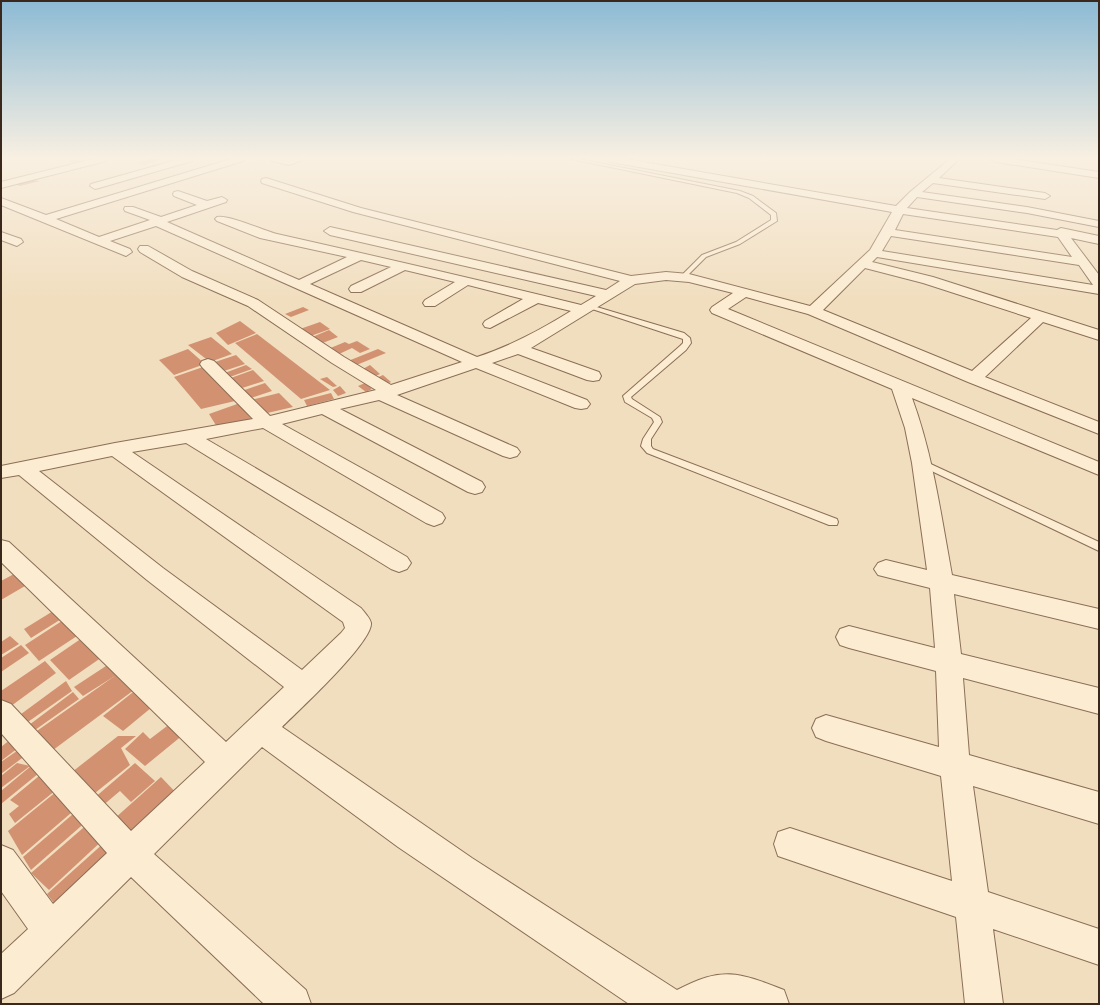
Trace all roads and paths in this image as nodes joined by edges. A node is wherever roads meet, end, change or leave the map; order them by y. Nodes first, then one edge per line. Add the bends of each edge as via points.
1 (14, 206) edge
2 (90, 206) edge
3 (117, 206) edge
4 (204, 206) edge
5 (344, 206) edge
6 (763, 206) edge
7 (876, 206) edge
8 (903, 206) edge
9 (996, 206) edge
10 (24, 210) junction
11 (899, 210) junction
12 (8, 214) dead end
13 (1052, 214) junction
14 (46, 219) junction
15 (221, 219) dead end
16 (158, 221) junction
17 (1099, 224) edge
18 (330, 231) dead end
19 (888, 232) junction
20 (1061, 233) junction
21 (1, 236) edge
22 (101, 240) junction
23 (1099, 240) edge
24 (17, 242) dead end
25 (144, 249) dead end
26 (126, 252) dead end
27 (874, 253) junction
28 (360, 256) junction
29 (1083, 262) junction
30 (864, 264) junction
31 (403, 266) junction
32 (683, 277) junction
33 (631, 280) junction
34 (466, 281) junction
35 (300, 284) junction
36 (1099, 284) edge
37 (356, 289) dead end
38 (1099, 290) edge
39 (744, 292) junction
40 (606, 294) junction
41 (536, 298) junction
42 (430, 303) dead end
43 (586, 308) junction
44 (813, 311) junction
45 (1040, 317) junction
46 (1099, 318) edge
47 (490, 324) dead end
48 (1093, 333) edge
49 (517, 348) junction
50 (477, 363) junction
51 (208, 364) dead end
52 (593, 376) dead end
53 (974, 378) junction
54 (900, 387) junction
55 (385, 392) junction
56 (581, 404) dead end
57 (324, 408) junction
58 (266, 422) junction
59 (1099, 428) edge
60 (189, 437) junction
61 (115, 449) junction
62 (510, 452) dead end
63 (922, 463) junction
64 (11, 469) edge
65 (1099, 470) edge
66 (475, 487) dead end
67 (434, 518) dead end
68 (833, 522) dead end
69 (1099, 547) edge
70 (1, 548) edge
71 (398, 563) dead end
72 (886, 569) dead end
73 (941, 582) junction
74 (1099, 619) edge
75 (849, 637) dead end
76 (949, 661) junction
77 (304, 687) junction
78 (1099, 701) edge
79 (1, 713) edge
80 (826, 728) dead end
81 (262, 729) junction
82 (226, 762) junction
83 (955, 765) junction
84 (1099, 808) edge
85 (790, 844) dead end
86 (130, 854) junction
87 (1, 862) edge
88 (972, 905) junction
89 (51, 931) junction
90 (1099, 947) edge
91 (1, 980) edge
92 (292, 1004) edge
93 (663, 1004) edge
94 (690, 1004) edge
95 (770, 1004) edge
96 (984, 1004) edge

1 - 10 street
2 - 14 street
3 - 16 street
4 - 16 street
5 - 33 street
6 - 32 lane via 774,214 774,221 738,243 704,256
7 - 11 street
8 - 11 street
9 - 13 street
10 - 12 street
10 - 14 street
11 - 19 street
11 - 20 street
13 - 17 street
13 - 20 street
14 - 22 street
15 - 28 street via 264,235
16 - 22 street
16 - 35 street
18 - 40 street
19 - 27 street
19 - 29 street
20 - 23 street
20 - 29 street
21 - 24 street
22 - 26 street
25 - 55 street via 187,274 253,303
27 - 30 street
27 - 38 street
28 - 31 street
28 - 35 street
29 - 36 street
30 - 44 street
30 - 45 street via 928,280
31 - 34 street
31 - 37 street
32 - 33 street
32 - 39 street
33 - 40 street
34 - 41 street
34 - 42 street
35 - 50 street
39 - 44 street
39 - 54 street via 717,310
40 - 43 street
41 - 43 street
41 - 47 street
43 - 49 street
43 - 68 lane via 686,338 687,343 682,348 627,396 628,400 656,416 658,422 647,439 646,446 650,451
44 - 53 street
45 - 48 street
45 - 53 street
46 - 48 street
49 - 50 street
49 - 52 street
50 - 55 street
50 - 56 street
51 - 58 street
53 - 59 street
54 - 63 street via 914,428
54 - 65 street
55 - 57 street
55 - 62 street
57 - 58 street
57 - 66 street
58 - 60 street
58 - 67 street
60 - 61 street
60 - 71 street
61 - 64 street
61 - 77 street via 352,615 358,623 357,631
63 - 69 lane
63 - 73 street
64 - 77 street
70 - 82 street
72 - 73 street
73 - 74 street
73 - 76 street
75 - 76 street
76 - 78 street
76 - 83 street
77 - 81 street
79 - 86 street
80 - 83 street
81 - 82 street
81 - 93 street via 387,821 516,909
82 - 86 street
83 - 84 street
83 - 88 street
85 - 88 street
86 - 89 street
86 - 92 street
87 - 89 street
88 - 90 street
88 - 96 street
89 - 91 street
94 - 95 street via 704,995 732,991

